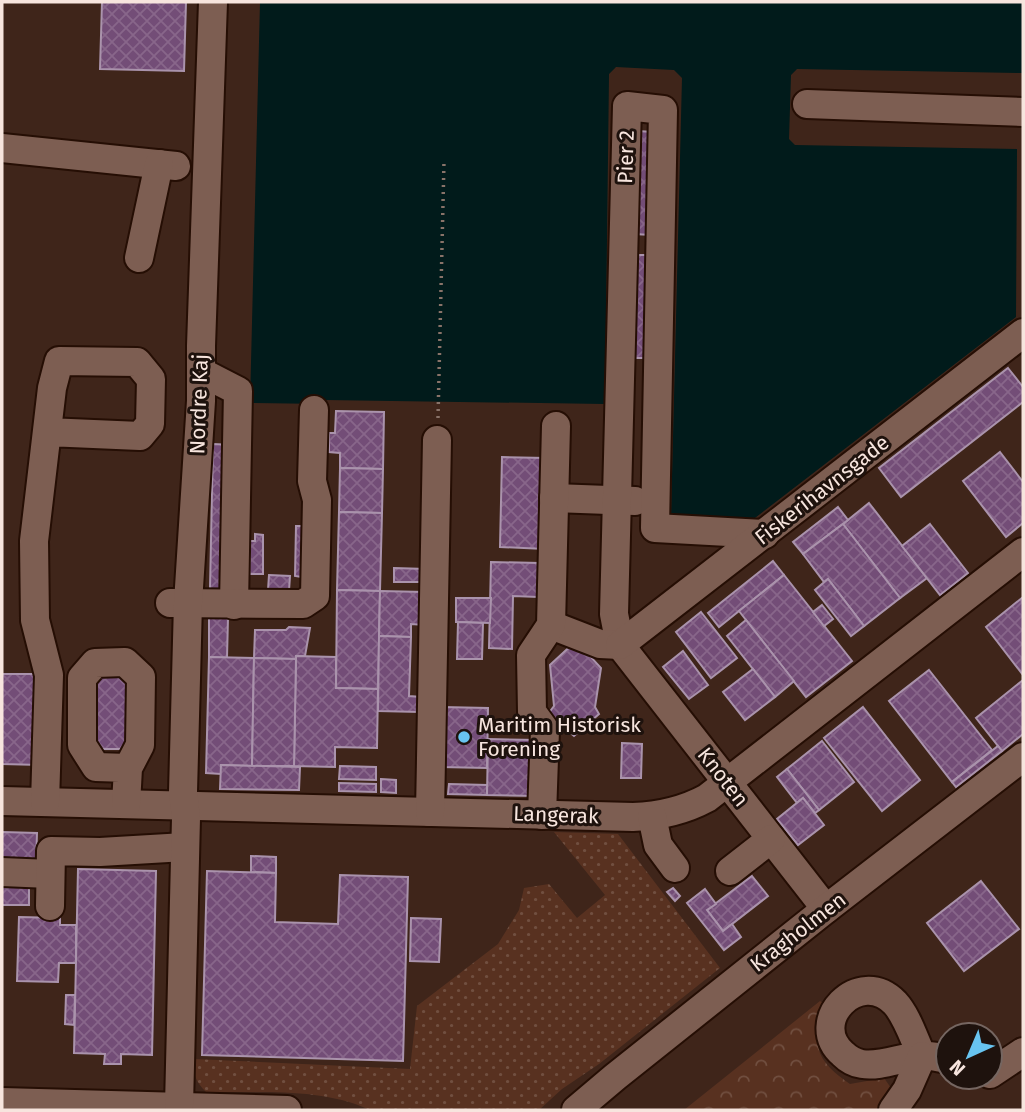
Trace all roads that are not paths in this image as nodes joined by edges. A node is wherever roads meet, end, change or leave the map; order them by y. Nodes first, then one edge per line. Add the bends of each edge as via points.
1 (213, 2) edge
2 (807, 104) dead end
3 (1023, 112) edge
4 (2, 148) edge
5 (139, 258) dead end
6 (1023, 333) edge
7 (201, 372) junction
8 (314, 410) dead end
9 (556, 426) dead end
10 (47, 432) dead end
11 (437, 440) road end
12 (554, 498) junction
13 (617, 500) junction
14 (656, 501) junction
15 (765, 534) junction
16 (1023, 552) edge
17 (179, 603) junction
18 (234, 604) junction
19 (551, 625) junction
20 (620, 645) junction
21 (1023, 757) edge
22 (128, 768) dead end
23 (727, 782) junction
24 (2, 801) edge
25 (45, 802) junction
26 (126, 804) junction
27 (185, 806) junction
28 (430, 812) junction
29 (542, 815) junction
30 (652, 816) junction
31 (771, 839) junction
32 (185, 847) junction
33 (675, 868) dead end
34 (730, 871) dead end
35 (2, 872) edge
36 (50, 874) junction
37 (50, 906) dead end
38 (826, 909) junction
39 (1023, 1052) edge
40 (934, 1058) edge
41 (1004, 1065) edge
42 (2, 1102) edge
43 (37, 1106) edge
44 (178, 1106) junction
45 (240, 1109) edge
46 (287, 1110) edge
47 (576, 1110) edge
48 (893, 1110) edge

1 - 7 street, Nordre Kaj
2 - 3 street
4 - 5 street via 168,165
6 - 15 street, Fiskerihavnsgade
7 - 17 street, Nordre Kaj
7 - 18 street via 238,391
8 - 18 street via 316,596 303,604
9 - 12 street
10 - 25 street via 34,541 35,620 49,675
11 - 28 street
12 - 13 street
12 - 19 street
13 - 14 street
13 - 14 street, Pier 2 via 627,106 663,110
13 - 20 street, Pier 2 via 614,614
14 - 15 street, Pier 2 via 655,528
15 - 20 street, Fiskerihavnsgade
16 - 23 street, Langerak
17 - 18 street
17 - 27 street, Nordre Kaj
19 - 20 street via 600,644
19 - 29 street via 530,655 532,712 545,730
20 - 23 street, Knoten
21 - 38 street, Kragholmen
22 - 26 street
23 - 30 street, Langerak via 691,807
23 - 31 street, Knoten
24 - 25 street, Langerak
25 - 26 street, Langerak
26 - 27 street, Langerak
27 - 28 street, Langerak
27 - 32 street, Nordre Kaj
28 - 29 street, Langerak
29 - 30 street, Langerak
30 - 33 street via 658,845
31 - 34 street
31 - 38 street, Knoten
32 - 36 street via 51,851
32 - 44 street, Nordre Kaj
35 - 36 street
36 - 37 street
38 - 47 street, Kragholmen
39 - 41 street
40 - 48 street
42 - 43 street
43 - 44 street
44 - 45 street
45 - 46 street

